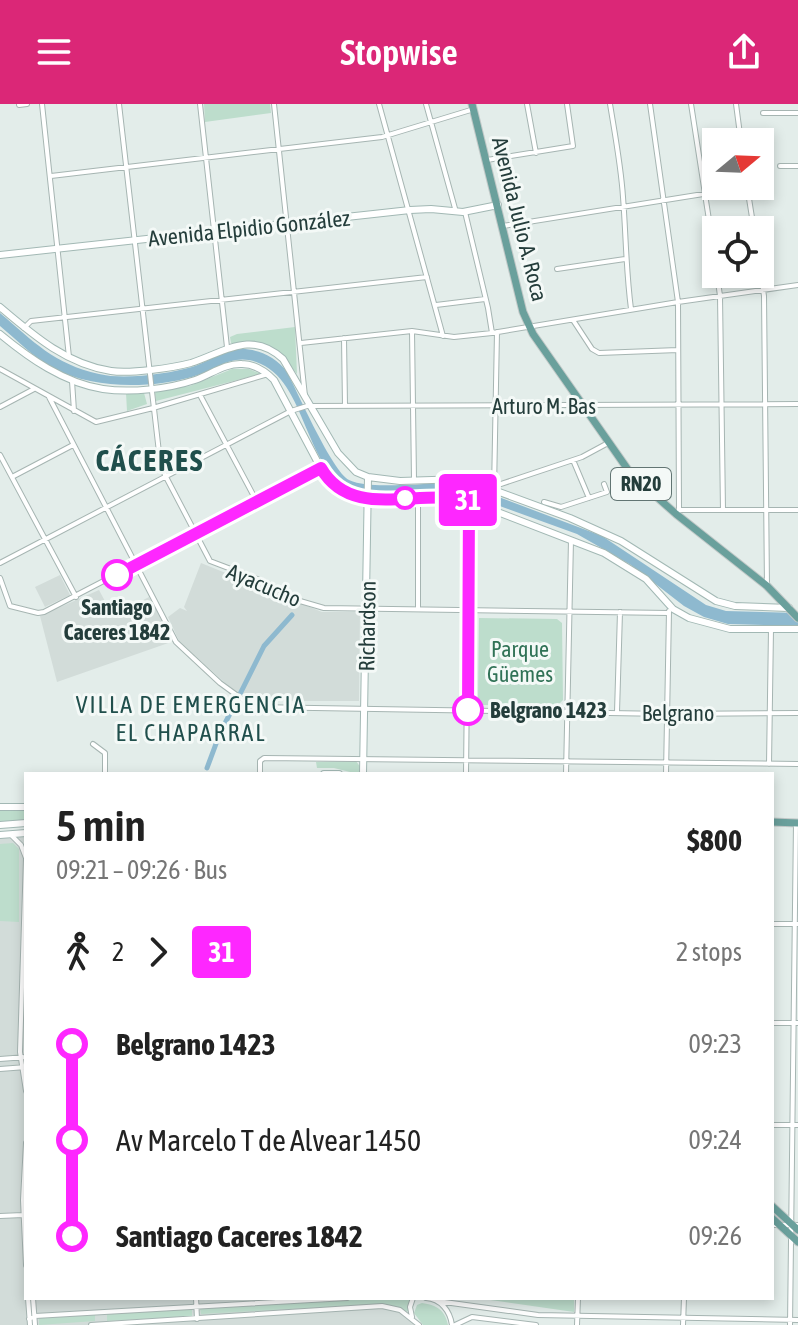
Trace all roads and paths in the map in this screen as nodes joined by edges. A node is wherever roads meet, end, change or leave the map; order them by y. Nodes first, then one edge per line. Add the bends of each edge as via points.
1 (27, 104) edge
2 (42, 104) edge
3 (119, 104) edge
4 (200, 104) edge
5 (274, 104) edge
6 (379, 104) edge
7 (426, 104) edge
8 (527, 104) edge
9 (567, 104) edge
10 (610, 104) edge
11 (650, 104) edge
12 (691, 104) edge
13 (736, 104) edge
14 (19, 105) edge
15 (473, 107) edge
16 (763, 113) dead end
17 (798, 113) edge
18 (431, 123) junction
19 (739, 128) edge
20 (389, 136) junction
21 (280, 149) junction
22 (536, 153) junction
23 (206, 157) junction
24 (487, 160) junction
25 (780, 166) dead end
26 (798, 166) edge
27 (126, 167) junction
28 (702, 169) edge
29 (51, 176) junction
30 (702, 194) edge
31 (663, 200) junction
32 (498, 205) junction
33 (624, 206) junction
34 (410, 210) junction
35 (456, 212) junction
36 (465, 212) junction
37 (289, 223) junction
38 (503, 226) junction
39 (215, 232) junction
40 (134, 241) junction
41 (57, 249) junction
42 (0, 255) edge
43 (625, 259) junction
44 (557, 269) dead end
45 (427, 277) junction
46 (798, 285) edge
47 (719, 288) edge
48 (763, 290) junction
49 (296, 292) junction
50 (720, 296) junction
51 (486, 299) junction
52 (222, 300) junction
53 (678, 302) junction
54 (436, 305) junction
55 (0, 307) edge
56 (142, 308) junction
57 (631, 309) junction
58 (65, 318) junction
59 (572, 320) junction
60 (529, 326) junction
61 (24, 328) junction
62 (412, 331) junction
63 (494, 333) junction
64 (0, 334) edge
65 (443, 336) junction
66 (344, 338) junction
67 (301, 343) junction
68 (227, 347) junction
69 (678, 350) junction
70 (70, 359) junction
71 (0, 369) edge
72 (149, 370) junction
73 (268, 374) junction
74 (72, 378) junction
75 (151, 387) junction
76 (34, 389) junction
77 (200, 395) junction
78 (49, 397) junction
79 (308, 403) junction
80 (798, 404) edge
81 (582, 405) junction
82 (679, 405) junction
83 (723, 405) junction
84 (765, 405) junction
85 (345, 406) junction
86 (413, 406) junction
87 (496, 406) junction
88 (0, 407) edge
89 (153, 408) junction
90 (294, 410) junction
91 (74, 411) junction
92 (608, 443) junction
93 (226, 444) junction
94 (74, 445) junction
95 (0, 455) edge
96 (573, 460) junction
97 (321, 468) junction
98 (165, 475) junction
99 (12, 477) junction
100 (368, 480) junction
101 (414, 480) junction
102 (604, 484) dead end
103 (494, 488) junction
104 (368, 496) junction
105 (418, 498) junction
106 (589, 498) junction
107 (469, 501) junction
108 (257, 502) junction
109 (544, 502) dead end
110 (106, 506) junction
111 (768, 509) junction
112 (723, 510) junction
113 (798, 510) edge
114 (677, 512) junction
115 (195, 534) junction
116 (44, 537) junction
117 (571, 539) junction
118 (0, 563) edge
119 (137, 565) junction
120 (0, 578) edge
121 (767, 586) junction
122 (76, 597) junction
123 (669, 605) junction
124 (367, 608) junction
125 (794, 608) edge
126 (418, 609) junction
127 (469, 610) junction
128 (569, 612) junction
129 (620, 612) junction
130 (669, 613) junction
131 (798, 618) edge
132 (771, 629) junction
133 (798, 629) edge
134 (366, 709) junction
135 (468, 710) junction
136 (567, 712) junction
137 (617, 712) junction
138 (769, 712) junction
139 (798, 713) edge
140 (667, 714) junction
141 (93, 744) dead end
142 (363, 759) junction
143 (566, 761) junction
144 (466, 762) junction
145 (666, 763) junction
146 (769, 764) junction
147 (798, 764) edge
148 (105, 772) edge
149 (260, 772) edge
150 (363, 772) edge
151 (466, 772) edge
152 (566, 772) edge
153 (666, 772) edge
154 (0, 807) edge
155 (24, 807) edge
156 (774, 822) edge
157 (24, 823) edge
158 (797, 823) edge
159 (0, 825) edge
160 (24, 833) edge
161 (9, 834) junction
162 (0, 835) edge
163 (24, 853) edge
164 (24, 918) edge
165 (774, 924) edge
166 (797, 924) edge
167 (774, 1023) edge
168 (796, 1023) edge
169 (20, 1038) junction
170 (24, 1042) edge
171 (23, 1057) edge
172 (0, 1059) edge
173 (24, 1067) edge
174 (0, 1069) edge
175 (774, 1125) edge
176 (795, 1125) edge
177 (24, 1191) edge
178 (774, 1208) edge
179 (23, 1215) junction
180 (0, 1216) edge
181 (776, 1225) edge
182 (24, 1232) edge
183 (796, 1232) edge
184 (31, 1300) edge
185 (196, 1300) edge
186 (309, 1300) edge
187 (414, 1300) edge
188 (431, 1300) edge
189 (437, 1300) edge
190 (578, 1300) edge
191 (684, 1300) edge
192 (196, 1306) junction
193 (97, 1312) junction
194 (578, 1315) junction
195 (197, 1319) junction
196 (412, 1320) junction
197 (798, 1320) edge
198 (32, 1321) edge
199 (683, 1322) edge
200 (790, 1322) edge
201 (91, 1325) edge
202 (98, 1325) edge
203 (419, 1325) edge
204 (454, 1325) edge
205 (536, 1325) edge
206 (577, 1325) edge

1 - 14 street
2 - 29 street
3 - 27 street, Ayacucho
4 - 23 street
5 - 21 street
6 - 20 street
7 - 18 street
8 - 22 street
9 - 22 street via 573,146
10 - 33 street
11 - 31 street
12 - 28 street
13 - 19 street
15 - 18 street
15 - 24 main road, Avenida Julio A. Roca / RN20
16 - 17 street
18 - 20 street
18 - 35 street
20 - 21 street
20 - 34 street
21 - 23 street
21 - 37 street
22 - 24 street
23 - 27 street
23 - 39 street
24 - 32 main road, Avenida Julio A. Roca / RN20
25 - 26 street
27 - 29 street
27 - 40 street, Ayacucho
29 - 41 street
30 - 31 street
31 - 33 street
31 - 53 street
32 - 36 main road, Avenida Elpidio González
32 - 38 main road, Avenida Julio A. Roca / RN20
33 - 38 street
33 - 43 street
34 - 35 main road, Avenida Elpidio González
34 - 37 main road, Avenida Elpidio González
34 - 45 street
35 - 36 main road, Avenida Elpidio González
36 - 51 street
37 - 39 main road, Avenida Elpidio González
37 - 49 street
38 - 60 main road, Avenida Julio A. Roca / RN20
39 - 40 main road, Avenida Elpidio González
39 - 52 street
40 - 41 main road, Avenida Elpidio González
40 - 56 street, Ayacucho
41 - 42 main road, Avenida Elpidio González
41 - 58 street
43 - 44 street
43 - 57 street
45 - 49 street
45 - 54 street
46 - 48 street
47 - 50 street
48 - 50 street
48 - 84 street
49 - 52 street
49 - 67 street
50 - 53 street
50 - 83 street
51 - 54 street
51 - 63 street
52 - 56 street
52 - 68 street
53 - 57 street
53 - 69 street
54 - 65 street
55 - 61 main road
56 - 58 street
56 - 72 street, Ayacucho
57 - 59 street
58 - 61 street via 31,321
58 - 70 street
59 - 60 street
59 - 69 street via 599,353
60 - 63 street
60 - 81 main road, Avenida Julio A. Roca / RN20
61 - 70 main road
62 - 65 street
62 - 66 street
62 - 86 street
63 - 65 street
63 - 87 street
64 - 74 main road via 39,365
66 - 67 street
66 - 85 street
67 - 79 street
68 - 72 main road via 190,363
68 - 79 main road via 271,349 283,359
69 - 82 street
70 - 72 main road via 110,371
71 - 76 street
72 - 75 street, Ayacucho
73 - 75 main road via 233,364 189,382
73 - 77 street
73 - 90 main road
74 - 75 main road via 102,389
74 - 91 street
75 - 89 street, Ayacucho
76 - 78 street
76 - 88 street
77 - 89 street
77 - 93 street
78 - 91 street
78 - 94 street, Belgrano
79 - 85 street, Arturo M. Bas
79 - 90 street, Arturo M. Bas
79 - 100 main road via 344,461
80 - 84 street, Arturo M. Bas
81 - 82 street, Arturo M. Bas
81 - 87 street, Arturo M. Bas
81 - 92 main road, Avenida Julio A. Roca / RN20
82 - 83 street, Arturo M. Bas
82 - 114 street
83 - 84 street, Arturo M. Bas
83 - 112 street
84 - 111 street
85 - 86 street, Arturo M. Bas
86 - 87 street, Arturo M. Bas
86 - 101 street
87 - 103 street
89 - 91 street via 96,422
89 - 98 street, Ayacucho
90 - 93 street, Arturo M. Bas
90 - 97 main road
92 - 96 street
92 - 114 main road, Avenida Julio A. Roca / RN20 via 631,474
93 - 98 street, Arturo M. Bas
93 - 108 street
94 - 99 street
94 - 110 street, Belgrano
95 - 99 street
96 - 103 street
96 - 106 street
97 - 104 main road via 342,492
97 - 108 street
98 - 110 street, Arturo M. Bas
98 - 115 street, Ayacucho
99 - 116 street
100 - 101 main road
100 - 104 main road, Richardson
101 - 103 main road via 464,479
102 - 106 street via 607,492
103 - 125 main road via 613,536 716,601
104 - 105 main road
104 - 124 main road, Richardson
105 - 107 main road
105 - 126 street
106 - 109 street via 561,507
107 - 117 main road
107 - 127 street
108 - 115 street
110 - 116 street, Arturo M. Bas
110 - 119 street, Belgrano
111 - 112 street
111 - 113 street
111 - 121 street
112 - 114 street
114 - 121 main road, Avenida Julio A. Roca / RN20
115 - 119 street
115 - 124 street, Ayacucho via 213,563 300,601 324,608
116 - 118 street, Arturo M. Bas
116 - 122 street
117 - 123 main road via 646,579
117 - 128 street
119 - 122 street
119 - 134 street, Belgrano via 176,642 248,704
120 - 122 street via 14,607 41,613
121 - 125 main road, Avenida Julio A. Roca / RN20
123 - 130 street
123 - 132 main road via 689,618 725,628
124 - 126 street, Ayacucho
124 - 134 main road, Richardson
125 - 131 main road, Avenida Julio A. Roca / RN20
126 - 127 street, Ayacucho
127 - 128 street, Ayacucho
127 - 135 street
128 - 129 street, Ayacucho
128 - 136 street
129 - 130 street, Ayacucho
129 - 137 street
130 - 140 street
132 - 133 main road
132 - 138 street
134 - 135 street, Belgrano
134 - 142 main road, Richardson
135 - 136 street, Belgrano
135 - 144 street
136 - 137 street, Belgrano
136 - 143 street
137 - 140 street, Belgrano
138 - 139 street, Belgrano
138 - 140 street, Belgrano
138 - 146 street
140 - 145 street
141 - 148 street via 105,753
142 - 144 street
142 - 149 street via 261,759
142 - 150 main road, Richardson
143 - 144 street
143 - 145 street
143 - 152 street
144 - 151 street
145 - 146 street
145 - 153 street
146 - 147 street
154 - 155 main road
156 - 158 main road
157 - 159 main road
158 - 166 street
160 - 161 main road
161 - 162 main road
161 - 163 street
164 - 169 street
165 - 166 street
166 - 168 street
167 - 168 street
168 - 176 street
169 - 170 street
169 - 171 street
171 - 172 street
171 - 173 street
173 - 174 street
175 - 176 street
176 - 183 street
177 - 179 street
178 - 183 main road
179 - 180 street
179 - 182 street
181 - 183 main road
183 - 200 street
184 - 198 street
185 - 192 street
186 - 192 street
187 - 196 street
188 - 204 street via 448,1312
189 - 194 street via 530,1314
190 - 194 street
191 - 199 street
192 - 193 street
192 - 195 street
193 - 198 street
193 - 202 street
194 - 199 street
194 - 206 street
195 - 196 street via 382,1306
195 - 202 street
196 - 203 street
197 - 200 street
199 - 200 street
201 - 202 street
204 - 205 street via 472,1317

